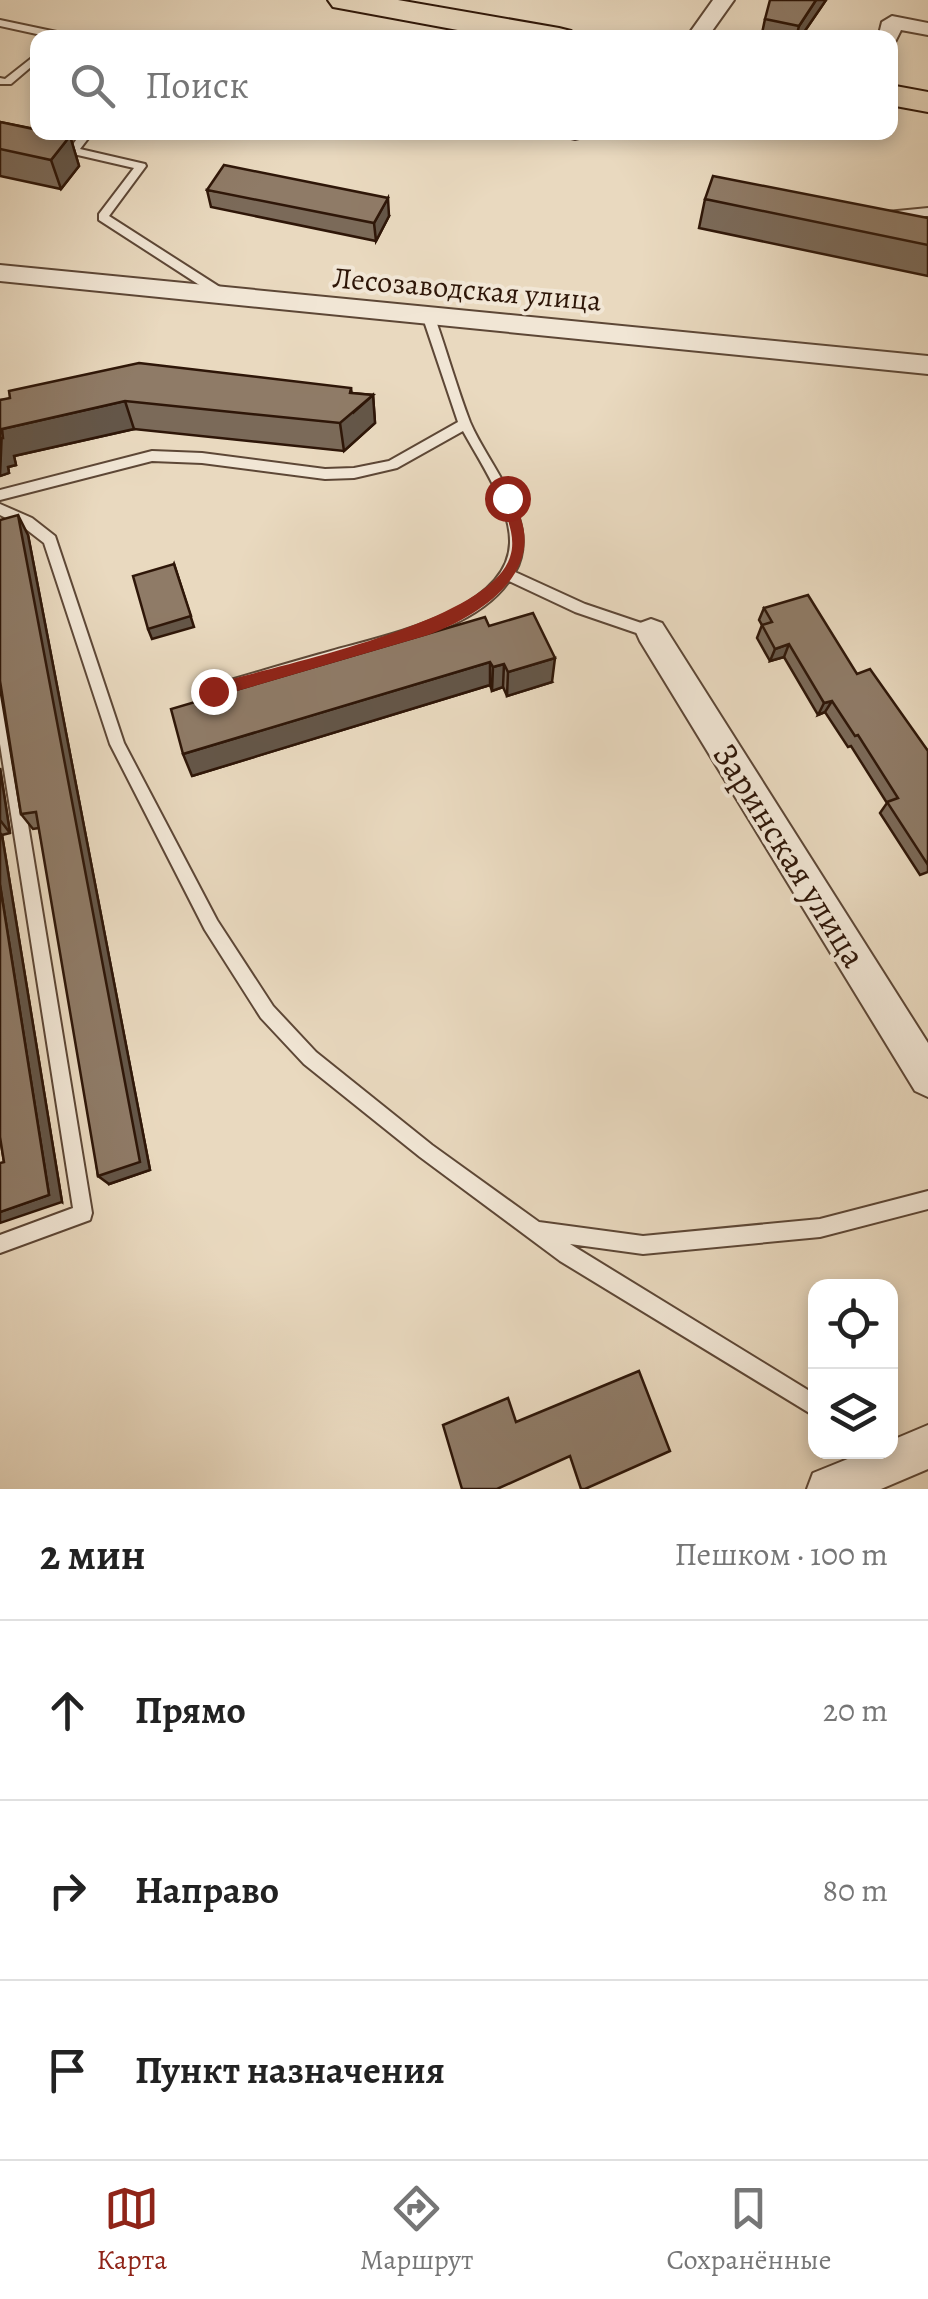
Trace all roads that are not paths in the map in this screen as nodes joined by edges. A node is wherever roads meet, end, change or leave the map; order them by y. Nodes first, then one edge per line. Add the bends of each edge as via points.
1 (344, 0) edge
2 (724, 0) edge
3 (390, 4) edge
4 (0, 23) edge
5 (928, 29) edge
6 (32, 30) edge
7 (519, 30) edge
8 (702, 30) edge
9 (890, 30) edge
10 (30, 63) edge
11 (0, 81) edge
12 (898, 96) edge
13 (928, 102) edge
14 (82, 140) edge
15 (36, 143) edge
16 (73, 151) junction
17 (928, 212) edge
18 (875, 219) edge
19 (0, 274) edge
20 (228, 298) junction
21 (428, 318) junction
22 (928, 366) edge
23 (465, 424) junction
24 (0, 495) edge
25 (0, 509) edge
26 (508, 576) junction
27 (651, 632) joint
28 (213, 691) dead end
29 (0, 698) edge
30 (928, 1078) edge
31 (928, 1200) edge
32 (535, 1230) junction
33 (0, 1244) edge
34 (808, 1402) edge
35 (905, 1452) edge
36 (829, 1489) edge

1 - 3 main road
2 - 8 street
3 - 7 main road
4 - 6 lane
5 - 9 street via 892,22
10 - 11 lane
12 - 13 main road
14 - 16 lane
15 - 16 lane
16 - 20 lane via 141,166 102,217
17 - 18 lane
19 - 20 street, Лесозаводская улица
20 - 21 street, Лесозаводская улица
21 - 22 street, Лесозаводская улица
21 - 23 lane
23 - 24 lane via 392,465 354,474 152,456
23 - 26 lane via 507,498 519,534
25 - 32 lane via 50,540 117,744 211,925 268,1012 310,1058
26 - 27 lane
26 - 28 lane via 456,617 428,628
27 - 30 street, Заринская улица
29 - 33 lane via 82,1213
31 - 32 lane via 820,1228 643,1245
32 - 34 lane
35 - 36 street

